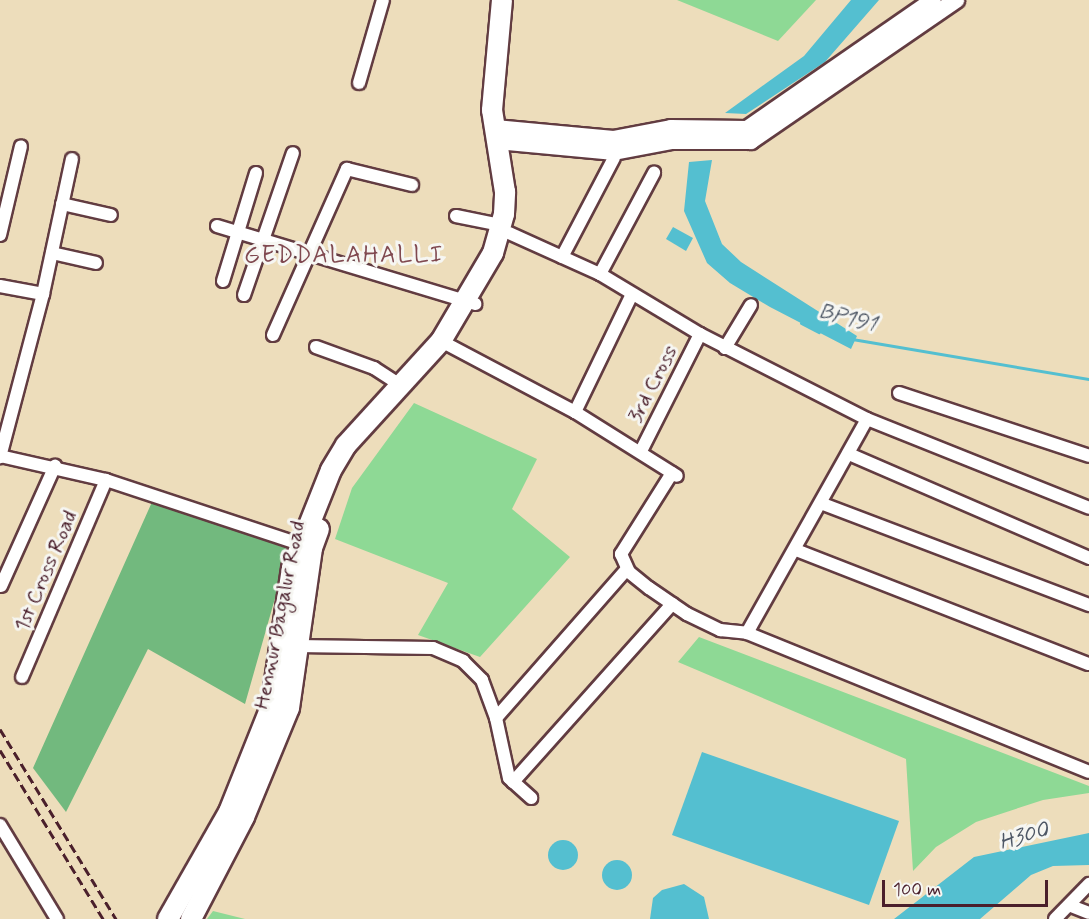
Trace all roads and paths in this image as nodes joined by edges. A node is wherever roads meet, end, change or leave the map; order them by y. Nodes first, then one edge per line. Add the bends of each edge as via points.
1 (383, 0) edge
2 (502, 0) edge
3 (514, 0) edge
4 (933, 0) edge
5 (956, 0) edge
6 (359, 83) dead end
7 (502, 134) junction
8 (717, 136) junction
9 (21, 146) dead end
10 (293, 153) dead end
11 (614, 158) dead end
12 (72, 159) dead end
13 (654, 172) dead end
14 (256, 173) dead end
15 (412, 185) dead end
16 (62, 204) junction
17 (111, 215) dead end
18 (456, 216) dead end
19 (217, 226) dead end
20 (505, 229) junction
21 (237, 232) junction
22 (0, 236) edge
23 (261, 240) junction
24 (52, 253) junction
25 (312, 255) junction
26 (562, 257) junction
27 (96, 262) dead end
28 (600, 274) junction
29 (223, 281) dead end
30 (0, 286) edge
31 (43, 294) junction
32 (632, 294) junction
33 (244, 295) dead end
34 (470, 303) junction
35 (751, 306) dead end
36 (700, 334) junction
37 (273, 335) dead end
38 (445, 344) junction
39 (316, 347) dead end
40 (725, 348) junction
41 (402, 386) junction
42 (899, 393) dead end
43 (575, 412) junction
44 (867, 419) junction
45 (641, 451) junction
46 (849, 454) junction
47 (0, 456) edge
48 (1089, 456) edge
49 (55, 466) junction
50 (106, 480) junction
51 (823, 504) junction
52 (1089, 507) edge
53 (306, 546) junction
54 (796, 550) junction
55 (1089, 558) edge
56 (627, 569) junction
57 (1, 586) edge
58 (672, 604) junction
59 (1089, 605) edge
60 (747, 633) junction
61 (297, 646) junction
62 (1089, 664) edge
63 (22, 677) dead end
64 (496, 718) junction
65 (1089, 772) edge
66 (513, 782) junction
67 (531, 798) dead end
68 (0, 825) edge
69 (1089, 884) edge
70 (1071, 906) junction
71 (1089, 913) edge
72 (57, 919) edge
73 (168, 919) edge
74 (190, 919) edge
75 (1056, 919) edge

1 - 6 street
2 - 7 main road, Hennur Bagalur Road via 492,110
3 - 7 main road, Hennur Bagalur Road
4 - 8 main road via 755,126
5 - 8 main road via 761,138 742,143
7 - 8 main road via 613,139 633,132 671,128
7 - 20 main road, Hennur Bagalur Road
9 - 22 street
10 - 23 street
11 - 26 street
12 - 16 street
13 - 28 street
14 - 21 street
15 - 25 street via 347,169
16 - 17 street
16 - 24 street
18 - 20 street
19 - 21 street
20 - 26 street
20 - 34 main road, Hennur Bagalur Road
21 - 23 street
21 - 29 street
23 - 25 street
23 - 33 street
24 - 27 street
24 - 31 street
25 - 34 street
25 - 37 street
26 - 28 street
28 - 32 street
30 - 31 street
31 - 47 street
32 - 36 street
32 - 43 street
34 - 38 main road, Hennur Bagalur Road
35 - 40 street
36 - 40 street
36 - 45 street, 3rd Cross
38 - 41 main road, Hennur Bagalur Road
38 - 43 street
38 - 53 main road, Hennur Bagalur Road via 355,450
39 - 41 street via 374,368
40 - 44 street
41 - 53 main road, Hennur Bagalur Road via 346,445 331,470
42 - 48 street
43 - 45 street
44 - 46 street
44 - 52 street
45 - 56 street via 674,475 621,554
46 - 51 street
46 - 55 street
47 - 49 street
49 - 50 street
49 - 57 street
50 - 53 street
50 - 63 street, 1st Cross Road
51 - 54 street
51 - 59 street
53 - 61 main road, Hennur Bagalur Road
53 - 73 main road, Hennur Bagalur Road via 292,568 272,707 229,812
54 - 60 street
54 - 62 street
56 - 58 street
56 - 64 street
58 - 60 street via 720,630
58 - 66 street
60 - 65 street
61 - 64 street via 433,648 463,661 482,680
61 - 74 main road, Hennur Bagalur Road via 289,708 283,724 244,817
64 - 66 street
66 - 67 street
68 - 72 street
69 - 70 street
70 - 71 street
70 - 75 street

